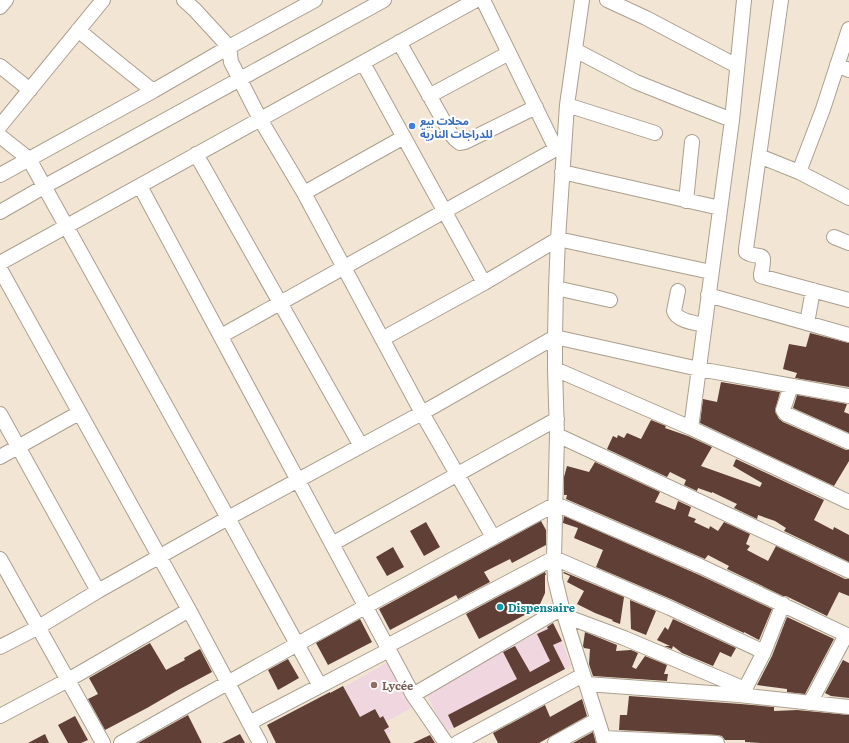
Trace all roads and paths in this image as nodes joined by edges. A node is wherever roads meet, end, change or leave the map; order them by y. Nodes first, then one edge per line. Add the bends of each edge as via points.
1 (6, 0) edge
2 (103, 0) edge
3 (184, 0) edge
4 (315, 0) edge
5 (384, 0) edge
6 (476, 0) edge
7 (483, 0) edge
8 (582, 0) edge
9 (607, 0) edge
10 (744, 0) edge
11 (781, 0) edge
12 (198, 5) edge
13 (0, 7) edge
14 (849, 29) edge
15 (78, 30) junction
16 (399, 42) junction
17 (229, 47) junction
18 (575, 50) junction
19 (509, 52) junction
20 (363, 62) junction
21 (0, 66) edge
22 (737, 66) junction
23 (843, 68) edge
24 (240, 80) junction
25 (30, 90) junction
26 (154, 91) junction
27 (430, 96) junction
28 (567, 105) junction
29 (536, 107) junction
30 (260, 119) junction
31 (732, 120) junction
32 (0, 126) edge
33 (655, 133) dead end
34 (0, 136) edge
35 (404, 137) junction
36 (692, 142) dead end
37 (560, 147) junction
38 (196, 154) junction
39 (759, 156) junction
40 (29, 159) junction
41 (562, 172) junction
42 (799, 172) junction
43 (0, 175) edge
44 (140, 186) junction
45 (44, 187) junction
46 (304, 193) junction
47 (849, 198) edge
48 (686, 201) junction
49 (720, 208) junction
50 (445, 211) junction
51 (0, 212) edge
52 (66, 227) junction
53 (834, 237) dead end
54 (558, 239) junction
55 (849, 243) edge
56 (0, 263) edge
57 (344, 267) junction
58 (0, 270) edge
59 (711, 272) junction
60 (484, 283) junction
61 (556, 288) junction
62 (813, 290) junction
63 (678, 291) dead end
64 (708, 295) junction
65 (610, 300) dead end
66 (849, 300) edge
67 (280, 303) junction
68 (808, 323) junction
69 (704, 325) junction
70 (849, 333) edge
71 (221, 336) junction
72 (555, 337) junction
73 (382, 338) junction
74 (555, 369) junction
75 (699, 369) junction
76 (791, 386) junction
77 (849, 396) edge
78 (422, 412) junction
79 (79, 413) junction
80 (0, 414) edge
81 (557, 419) junction
82 (690, 428) junction
83 (558, 435) junction
84 (849, 442) edge
85 (18, 446) junction
86 (361, 446) junction
87 (0, 457) edge
88 (458, 474) junction
89 (298, 481) junction
90 (849, 502) edge
91 (556, 504) junction
92 (228, 518) junction
93 (493, 537) junction
94 (332, 544) junction
95 (159, 557) junction
96 (554, 558) junction
97 (0, 559) edge
98 (849, 571) edge
99 (98, 591) junction
100 (783, 604) junction
101 (365, 606) junction
102 (189, 610) junction
103 (564, 612) junction
104 (37, 628) junction
105 (848, 635) edge
106 (296, 644) junction
107 (0, 647) edge
108 (388, 648) junction
109 (764, 652) junction
110 (585, 679) junction
111 (68, 680) junction
112 (228, 682) junction
113 (320, 686) junction
114 (742, 692) junction
115 (413, 694) junction
116 (810, 703) junction
117 (849, 707) edge
118 (0, 716) edge
119 (597, 720) junction
120 (249, 723) junction
121 (604, 741) edge
122 (103, 743) edge
123 (121, 743) edge
124 (260, 743) edge
125 (446, 743) edge
126 (457, 743) edge
127 (555, 743) edge
128 (717, 743) edge

1 - 13 street
2 - 15 street
3 - 12 street
4 - 17 street
5 - 24 street
6 - 16 street
7 - 19 street
8 - 18 street
9 - 22 street
10 - 22 street
11 - 39 street
12 - 17 street
14 - 23 street
15 - 25 street
15 - 26 street
16 - 20 street
16 - 27 street
17 - 24 street via 231,62
17 - 26 street
18 - 28 street
18 - 31 street via 636,82
19 - 27 street
19 - 29 street
20 - 30 street
20 - 35 street
21 - 25 street
22 - 31 street
23 - 42 street via 823,109
24 - 30 street
24 - 45 street
25 - 32 street
26 - 40 street
27 - 29 street via 454,139 460,143
28 - 33 street
28 - 37 street
29 - 37 street
30 - 38 street
30 - 46 street
31 - 49 street
34 - 40 street
35 - 46 street
35 - 50 street
36 - 48 street
37 - 41 street
37 - 50 street
38 - 44 street
38 - 67 street
39 - 42 street
39 - 62 street via 746,252 763,257 761,274 764,278
40 - 43 street
40 - 45 street
41 - 48 street
41 - 54 street
42 - 47 street
44 - 52 street
44 - 71 street
45 - 51 street
45 - 52 street
46 - 57 street
48 - 49 street
49 - 59 street
50 - 57 street
50 - 60 street
52 - 56 street
52 - 92 street
53 - 55 street
54 - 59 street
54 - 60 street
54 - 61 street
57 - 67 street
57 - 73 street
58 - 79 street
59 - 64 street
60 - 73 street
61 - 65 street
61 - 72 street
62 - 66 street
62 - 68 street
63 - 69 street via 674,315
64 - 68 street
64 - 69 street
67 - 71 street
67 - 86 street
68 - 70 street
69 - 75 street
71 - 89 street
72 - 74 street
72 - 75 street
72 - 78 street
73 - 78 street
74 - 81 street
74 - 82 street
75 - 76 street
75 - 82 street
76 - 77 street
76 - 84 street via 783,410 786,414
78 - 86 street
78 - 88 street
79 - 85 street
79 - 95 street
80 - 85 street
81 - 83 street
81 - 88 street
82 - 90 street
83 - 91 street
83 - 98 street
85 - 87 street
85 - 99 street
86 - 89 street
88 - 93 street
88 - 94 street
89 - 92 street
89 - 94 street
91 - 93 street
91 - 96 street
91 - 100 street
92 - 95 street
92 - 106 street
93 - 101 street
94 - 101 street
95 - 99 street
95 - 102 street
96 - 103 street via 555,579
96 - 108 street
96 - 109 street
97 - 104 street
99 - 104 street
100 - 105 street
100 - 109 street
101 - 106 street
101 - 108 street
102 - 111 street
102 - 112 street
103 - 110 street
103 - 114 street
103 - 115 street
104 - 107 street
104 - 111 street
105 - 116 street
106 - 112 street
106 - 113 street
108 - 113 street
108 - 115 street
109 - 114 street
110 - 114 street
110 - 119 street
110 - 126 street
111 - 118 street
111 - 122 street
112 - 120 street
112 - 123 street
113 - 120 street
114 - 116 street
115 - 125 street
116 - 117 street
119 - 121 street
119 - 127 street
120 - 124 street
121 - 128 street

